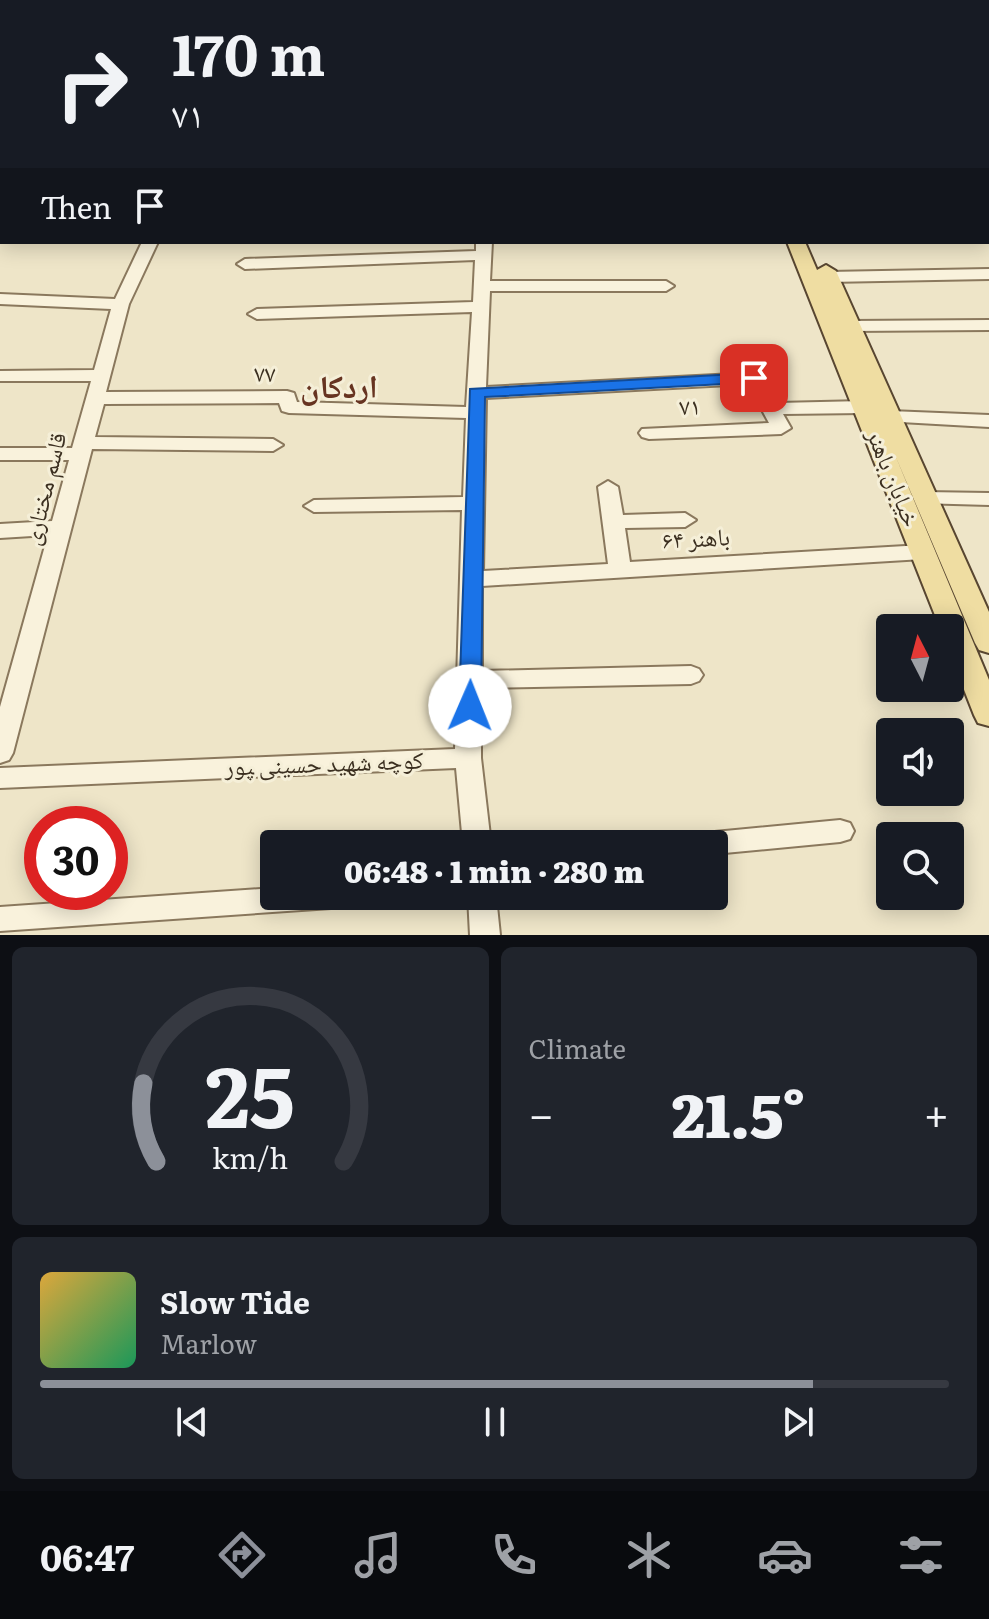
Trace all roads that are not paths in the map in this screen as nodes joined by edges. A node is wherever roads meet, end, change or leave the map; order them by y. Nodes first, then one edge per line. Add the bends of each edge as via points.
1 (149, 244) edge
2 (797, 244) edge
3 (814, 244) edge
4 (483, 249) edge
5 (245, 264) dead end
6 (989, 274) edge
7 (828, 277) junction
8 (666, 286) dead end
9 (481, 297) junction
10 (0, 299) edge
11 (121, 304) junction
12 (257, 314) dead end
13 (989, 325) edge
14 (850, 326) junction
15 (101, 375) junction
16 (0, 376) edge
17 (95, 398) junction
18 (476, 403) junction
19 (864, 407) junction
20 (771, 409) junction
21 (890, 417) junction
22 (989, 421) edge
23 (649, 433) dead end
24 (273, 445) dead end
25 (82, 449) junction
26 (0, 454) edge
27 (608, 487) dead end
28 (925, 498) junction
29 (989, 499) edge
30 (474, 503) junction
31 (314, 506) dead end
32 (685, 520) dead end
33 (613, 522) junction
34 (62, 527) junction
35 (0, 531) edge
36 (923, 552) junction
37 (620, 570) junction
38 (473, 579) junction
39 (989, 643) edge
40 (691, 675) dead end
41 (470, 680) junction
42 (989, 715) edge
43 (0, 753) edge
44 (468, 758) junction
45 (0, 778) edge
46 (476, 830) edge
47 (840, 831) dead end
48 (728, 842) edge
49 (260, 901) edge
50 (483, 910) edge
51 (0, 919) edge
52 (485, 935) edge

1 - 11 street, قاسم مختاری
2 - 19 main road, خیابان باهنر
3 - 7 main road, خیابان باهنر
4 - 5 street
4 - 9 street
6 - 7 street
7 - 14 main road, خیابان باهنر
8 - 9 street
9 - 12 street
9 - 18 street
10 - 11 street
11 - 15 street, قاسم مختاری
13 - 14 street
14 - 21 main road, خیابان باهنر
15 - 16 street
15 - 17 street, قاسم مختاری
17 - 18 street, ۷۷ via 287,397 289,407
17 - 25 street, قاسم مختاری
18 - 20 street, ۷۱ via 754,378
18 - 30 street
19 - 20 street
19 - 36 main road, خیابان باهنر
20 - 23 street, ۷۱ via 781,428
21 - 22 street
21 - 28 main road, خیابان باهنر
24 - 25 street
25 - 26 street
25 - 34 street, قاسم مختاری
27 - 33 street
28 - 29 street
28 - 39 main road, خیابان باهنر
30 - 31 street
30 - 38 street
32 - 33 street
33 - 37 street
34 - 35 street
34 - 43 street, قاسم مختاری
36 - 37 street, باهنر ۶۴
36 - 42 main road, خیابان باهنر
37 - 38 street, باهنر ۶۴
38 - 41 street
40 - 41 street
41 - 44 street
44 - 45 street, کوچه شهید حسینی ‍پور
44 - 46 street
47 - 48 street
49 - 51 street
50 - 52 street

